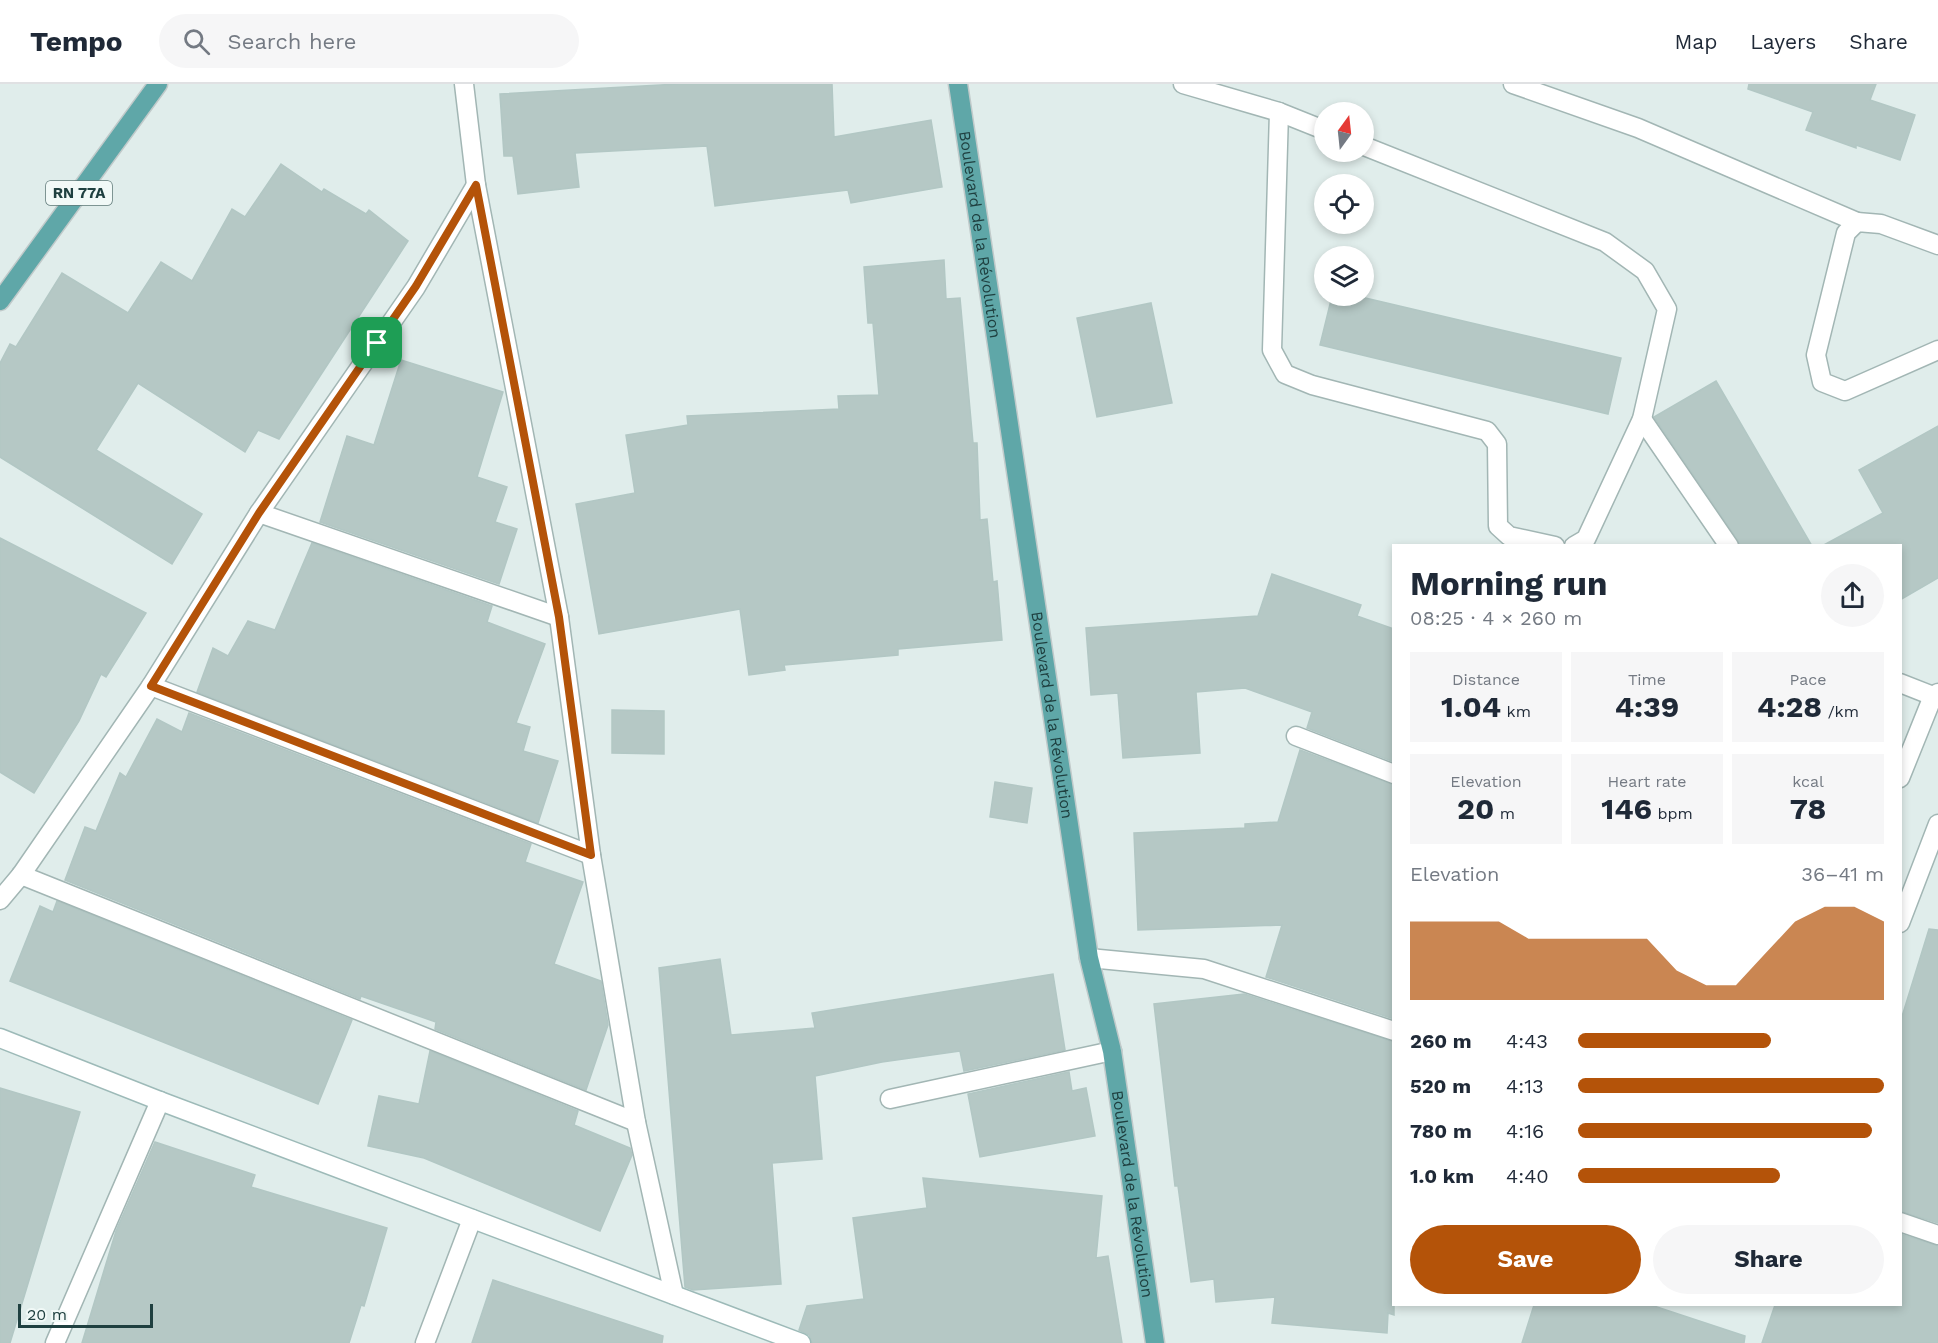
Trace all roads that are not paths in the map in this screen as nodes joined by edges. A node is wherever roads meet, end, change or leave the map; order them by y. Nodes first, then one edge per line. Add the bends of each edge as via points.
1 (158, 84) edge
2 (464, 84) edge
3 (958, 84) edge
4 (1183, 84) edge
5 (1513, 84) edge
6 (1279, 112) junction
7 (1314, 126) edge
8 (1374, 150) edge
9 (476, 185) junction
10 (1857, 222) junction
11 (1938, 245) edge
12 (0, 301) edge
13 (1938, 350) edge
14 (1642, 419) junction
15 (259, 513) junction
16 (1546, 544) edge
17 (1577, 544) edge
18 (1728, 544) edge
19 (559, 617) junction
20 (1902, 684) edge
21 (151, 686) junction
22 (1936, 696) edge
23 (1296, 736) dead end
24 (1392, 773) edge
25 (1902, 773) edge
26 (1938, 824) edge
27 (591, 855) junction
28 (21, 875) junction
29 (0, 900) edge
30 (1902, 918) edge
31 (1089, 958) junction
32 (1392, 1030) edge
33 (0, 1038) edge
34 (1112, 1051) junction
35 (890, 1099) dead end
36 (160, 1101) junction
37 (636, 1122) junction
38 (472, 1219) junction
39 (1902, 1223) edge
40 (1938, 1236) edge
41 (674, 1295) junction
42 (55, 1343) edge
43 (425, 1343) edge
44 (801, 1343) edge
45 (1155, 1343) edge

1 - 12 main road, RN 77A
2 - 9 street
3 - 31 main road, Boulevard de la Révolution
4 - 6 street
5 - 10 street via 1638,128
6 - 7 street
6 - 16 street via 1272,350 1285,374 1312,385 1487,431 1497,444 1498,526 1509,536
8 - 14 street via 1605,242 1645,271 1667,309
9 - 15 street via 416,286
9 - 19 street
10 - 11 street via 1881,224
10 - 13 street via 1846,233 1816,355 1822,382 1845,391
14 - 17 street via 1586,539
14 - 18 street
15 - 19 street
15 - 21 street
19 - 27 street
20 - 22 street
21 - 27 street
21 - 28 street
22 - 25 street
23 - 24 street
26 - 30 street
27 - 37 street
28 - 29 street
28 - 37 street
31 - 32 street via 1204,969
31 - 34 main road, Boulevard de la Révolution
33 - 36 street
34 - 35 street
34 - 45 main road, Boulevard de la Révolution
36 - 38 street
36 - 42 street
37 - 41 street
38 - 41 street
38 - 43 street
39 - 40 street
41 - 44 street

